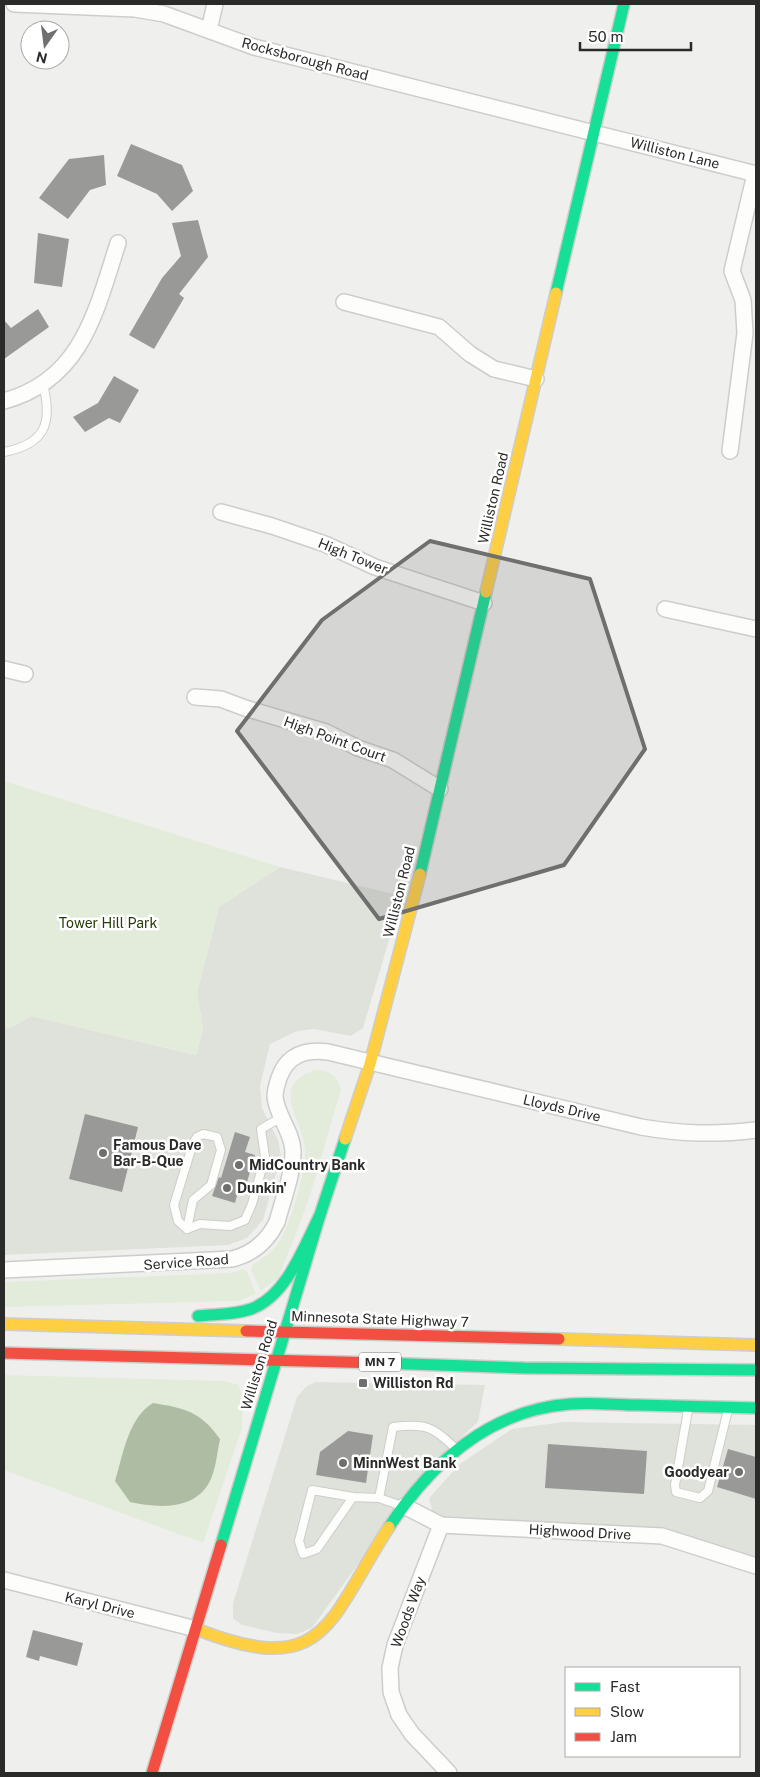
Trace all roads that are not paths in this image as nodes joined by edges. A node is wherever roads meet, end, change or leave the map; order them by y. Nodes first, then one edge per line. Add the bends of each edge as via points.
1 (14, 4) edge
2 (215, 4) edge
3 (624, 4) edge
4 (208, 30) junction
5 (594, 132) junction
6 (755, 174) edge
7 (118, 243) dead end
8 (344, 302) dead end
9 (536, 379) junction
10 (43, 384) junction
11 (4, 401) edge
12 (730, 451) dead end
13 (4, 452) edge
14 (221, 512) dead end
15 (484, 603) junction
16 (665, 609) dead end
17 (756, 629) edge
18 (4, 669) edge
19 (25, 674) dead end
20 (195, 697) dead end
21 (440, 789) junction
22 (370, 1064) junction
23 (282, 1117) junction
24 (756, 1130) edge
25 (320, 1215) junction
26 (187, 1229) junction
27 (4, 1270) edge
28 (4, 1324) edge
29 (107, 1327) junction
30 (285, 1332) junction
31 (756, 1345) edge
32 (4, 1353) edge
33 (276, 1359) junction
34 (756, 1370) edge
35 (688, 1407) junction
36 (729, 1408) junction
37 (756, 1408) edge
38 (456, 1450) junction
39 (353, 1497) junction
40 (379, 1498) junction
41 (404, 1506) junction
42 (441, 1525) junction
43 (756, 1566) edge
44 (4, 1580) edge
45 (196, 1629) junction
46 (152, 1773) edge
47 (449, 1773) edge

1 - 4 street, Rocksborough Road via 135,8 164,14
2 - 4 street
3 - 5 main road, Williston Road
4 - 5 street, Rocksborough Road via 254,47
5 - 6 street, Williston Lane
5 - 9 main road, Williston Road
6 - 12 street via 732,271 742,300 745,333
7 - 10 street via 82,342 66,366
8 - 9 street via 439,327 470,354 494,369
9 - 15 main road, Williston Road
10 - 11 street
10 - 13 lane via 48,403 47,420 40,437 25,447
14 - 15 street, High Tower via 316,541 375,567
15 - 21 main road, Williston Road
16 - 17 street
18 - 19 street
20 - 21 street, High Point Court via 221,699 326,732 393,760
21 - 22 main road, Williston Road
22 - 23 street, Service Road via 316,1051 296,1055 286,1064 277,1085 275,1096
22 - 24 street, Lloyds Drive via 673,1132 722,1134
22 - 25 main road, Williston Road
23 - 26 lane via 261,1129 264,1157 245,1220 230,1226 200,1224
23 - 27 street, Service Road via 290,1136 293,1163 277,1222 264,1242 243,1257
25 - 29 main road via 280,1288 267,1302 253,1309 235,1312
25 - 30 main road, Williston Road
26 - 26 lane via 178,1221 174,1205 193,1143 197,1137 210,1134 217,1137 221,1150 210,1185 193,1200
28 - 29 main road, Minnesota State Highway 7 / MN 7
29 - 30 main road, Minnesota State Highway 7 / MN 7
30 - 31 main road, Minnesota State Highway 7 / MN 7
30 - 33 main road, Williston Road
32 - 33 main road, MN 7
33 - 34 main road, MN 7 via 524,1368
33 - 45 main road, Williston Road
35 - 36 main road
35 - 36 lane via 675,1485 676,1492 700,1498 708,1491
35 - 38 main road via 570,1404 545,1407 490,1426
36 - 37 main road
38 - 40 lane via 438,1431 413,1424 393,1427
38 - 41 main road via 420,1484
39 - 39 lane via 317,1549 303,1554 299,1541 312,1490
39 - 40 lane
40 - 41 lane
41 - 42 street, Highwood Drive
41 - 45 main road via 330,1623 312,1638 292,1648 269,1649 222,1639
42 - 43 street, Highwood Drive via 662,1536
42 - 47 street, Woods Way via 395,1645 390,1668 391,1692 399,1714 412,1734
44 - 45 street, Karyl Drive
45 - 46 main road, Williston Road

